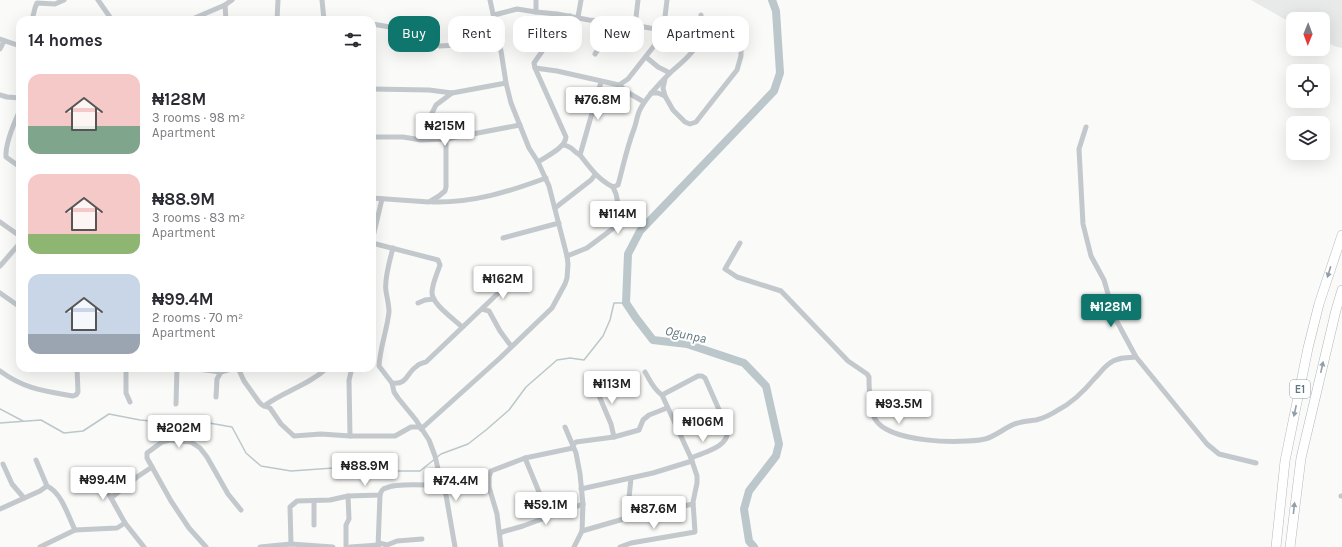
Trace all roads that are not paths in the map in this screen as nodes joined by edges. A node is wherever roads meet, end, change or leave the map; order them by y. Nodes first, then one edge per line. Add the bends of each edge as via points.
1 (64, 0) edge
2 (98, 0) edge
3 (232, 0) edge
4 (278, 0) edge
5 (322, 0) edge
6 (490, 0) edge
7 (536, 0) edge
8 (581, 0) edge
9 (638, 0) edge
10 (667, 0) edge
11 (37, 1) edge
12 (225, 5) junction
13 (536, 12) junction
14 (494, 15) joint
15 (33, 16) edge
16 (109, 16) edge
17 (199, 16) edge
18 (226, 16) edge
19 (277, 16) edge
20 (324, 16) edge
21 (570, 16) edge
22 (578, 16) edge
23 (636, 16) edge
24 (665, 16) edge
25 (376, 25) edge
26 (388, 27) edge
27 (2, 40) edge
28 (16, 45) edge
29 (652, 46) edge
30 (0, 50) edge
31 (501, 52) edge
32 (542, 52) edge
33 (692, 52) edge
34 (741, 52) edge
35 (646, 57) junction
36 (535, 68) junction
37 (670, 73) junction
38 (665, 78) junction
39 (601, 82) junction
40 (506, 83) junction
41 (620, 85) junction
42 (376, 89) edge
43 (452, 93) junction
44 (651, 93) junction
45 (0, 95) edge
46 (664, 96) junction
47 (16, 98) edge
48 (644, 102) junction
49 (430, 115) dead end
50 (16, 119) edge
51 (520, 125) junction
52 (1086, 127) dead end
53 (376, 137) edge
54 (446, 139) junction
55 (566, 139) junction
56 (563, 145) junction
57 (572, 147) junction
58 (580, 155) junction
59 (538, 162) junction
60 (16, 164) edge
61 (595, 175) junction
62 (546, 178) junction
63 (613, 187) junction
64 (376, 198) edge
65 (382, 199) junction
66 (428, 202) junction
67 (555, 208) junction
68 (0, 222) edge
69 (559, 223) junction
70 (376, 225) edge
71 (16, 233) edge
72 (1342, 235) edge
73 (503, 238) dead end
74 (376, 243) edge
75 (740, 243) dead end
76 (16, 248) edge
77 (393, 248) junction
78 (567, 256) junction
79 (0, 266) edge
80 (512, 279) dead end
81 (1342, 290) edge
82 (0, 293) edge
83 (434, 299) junction
84 (418, 302) dead end
85 (16, 304) edge
86 (482, 309) junction
87 (462, 326) junction
88 (511, 346) junction
89 (1136, 357) junction
90 (379, 366) joint
91 (0, 371) edge
92 (77, 372) edge
93 (126, 372) edge
94 (177, 372) edge
95 (221, 372) edge
96 (240, 372) edge
97 (323, 372) edge
98 (351, 372) edge
99 (645, 372) dead end
100 (592, 379) dead end
101 (392, 383) junction
102 (662, 395) junction
103 (216, 397) dead end
104 (130, 402) dead end
105 (176, 404) dead end
106 (264, 406) junction
107 (667, 408) junction
108 (565, 426) dead end
109 (421, 428) junction
110 (350, 436) junction
111 (614, 437) junction
112 (573, 448) junction
113 (525, 458) junction
114 (691, 459) junction
115 (36, 460) dead end
116 (1256, 463) dead end
117 (2, 464) dead end
118 (152, 467) junction
119 (96, 471) dead end
120 (631, 478) junction
121 (47, 486) junction
122 (442, 486) junction
123 (581, 489) junction
124 (539, 492) dead end
125 (380, 495) junction
126 (348, 496) junction
127 (24, 498) junction
128 (111, 498) junction
129 (314, 501) junction
130 (583, 504) junction
131 (693, 504) junction
132 (0, 509) edge
133 (241, 510) dead end
134 (627, 518) junction
135 (125, 523) junction
136 (314, 525) dead end
137 (75, 530) junction
138 (582, 531) junction
139 (500, 534) junction
140 (422, 538) dead end
141 (291, 544) junction
142 (379, 545) edge
143 (388, 546) edge
144 (40, 547) edge
145 (144, 547) edge
146 (206, 547) edge
147 (260, 547) edge
148 (333, 547) edge
149 (346, 547) edge
150 (350, 547) edge
151 (454, 547) edge
152 (501, 547) edge
153 (574, 547) edge
154 (620, 547) edge
155 (1276, 547) edge
156 (1290, 547) edge

1 - 11 street via 55,4
2 - 16 street
3 - 12 street
4 - 19 street
5 - 20 street
6 - 14 street
7 - 13 street
8 - 22 street
9 - 23 street
10 - 24 street
11 - 15 street
12 - 17 street
12 - 18 street
13 - 14 street via 517,9
13 - 21 street
25 - 26 street
27 - 28 street
27 - 30 street
29 - 35 street
31 - 40 street
32 - 36 street via 534,63
33 - 37 street
34 - 46 street via 737,70 696,122 684,122
35 - 37 street
35 - 41 street
36 - 39 street
36 - 55 street
37 - 38 street
38 - 44 street
38 - 46 street
39 - 41 street
39 - 58 street
40 - 43 street
40 - 51 street
41 - 48 street
42 - 43 street
43 - 49 street via 436,105
44 - 46 street
44 - 48 street
45 - 47 street
48 - 63 street via 638,114 618,185
50 - 60 street via 6,157
51 - 54 street
51 - 59 street
52 - 89 street via 1079,150 1083,224 1091,256 1104,280 1115,318
53 - 54 street
54 - 66 street via 445,191
55 - 56 street
55 - 57 street
56 - 57 street
56 - 59 street
57 - 58 street
58 - 61 street
59 - 62 street
61 - 63 street
61 - 67 street
62 - 66 street via 496,195 448,203
62 - 67 street
63 - 78 street via 620,213 615,227 587,248
64 - 65 street
65 - 66 street
65 - 70 street
67 - 69 street
68 - 71 street
69 - 73 street
69 - 78 street
72 -> 155 highway, E1 via 1319,304 1305,362 1285,461
74 - 77 street
75 - 89 street via 725,269 737,277 781,291 848,361 867,374 872,411 878,424 885,430 912,438 964,442 987,438 1018,423 1036,420 1058,410 1089,385 1110,363 1118,359
76 - 79 street
77 - 83 street via 438,260 440,265 432,291
77 - 90 street via 385,290 389,301 387,325
78 - 88 street via 567,278 552,308
80 - 86 street
156 -> 81 highway, E1 via 1301,458
82 - 85 street
83 - 84 street
83 - 87 street
86 - 87 street
86 - 88 street via 489,311
87 - 101 street via 426,362 416,366 404,382
88 - 109 street
89 - 116 street via 1207,444 1219,454
90 - 101 street
91 - 92 street via 33,389 73,396 78,392
93 - 104 street via 126,393
94 - 105 street
95 - 103 street via 216,379
96 - 106 street via 248,387
97 - 106 street
98 - 110 street
99 - 102 street via 656,391
100 - 111 street
101 - 109 street via 394,392
102 - 107 street
102 - 114 street via 698,376 705,378 728,435 722,445
106 - 110 street via 270,408 281,424 294,436
107 - 111 street via 649,415 643,420 639,430
107 - 114 street
108 - 112 street
109 - 110 street via 411,427 394,436
109 - 122 street via 436,458
111 - 112 street via 576,442
112 - 113 street
112 - 123 street
113 - 124 street
113 - 139 street via 490,474 489,487
114 - 120 street via 660,471
114 - 131 street via 697,476
115 - 121 street
117 - 127 street via 12,484
118 - 128 street
118 - 133 street via 146,453 153,447 170,440 192,442 207,457 228,494
118 - 146 street via 189,528
119 - 128 street
120 - 123 street
120 - 134 street
121 - 127 street
121 - 137 street via 53,489 61,500
122 - 125 street via 388,487 384,488
122 - 151 street via 446,495
123 - 130 street
125 - 126 street
125 - 142 street
126 - 129 street
126 - 149 street
127 - 132 street
128 - 135 street
129 - 136 street
129 - 141 street via 297,502 290,507
130 - 138 street
130 - 139 street
131 - 134 street
131 - 154 street via 695,532
134 - 138 street
135 - 137 street via 117,528
135 - 145 street
137 - 144 street
138 - 153 street
139 - 152 street
140 - 143 street via 397,541
141 - 147 street
141 - 148 street
142 - 143 street
142 - 150 street

